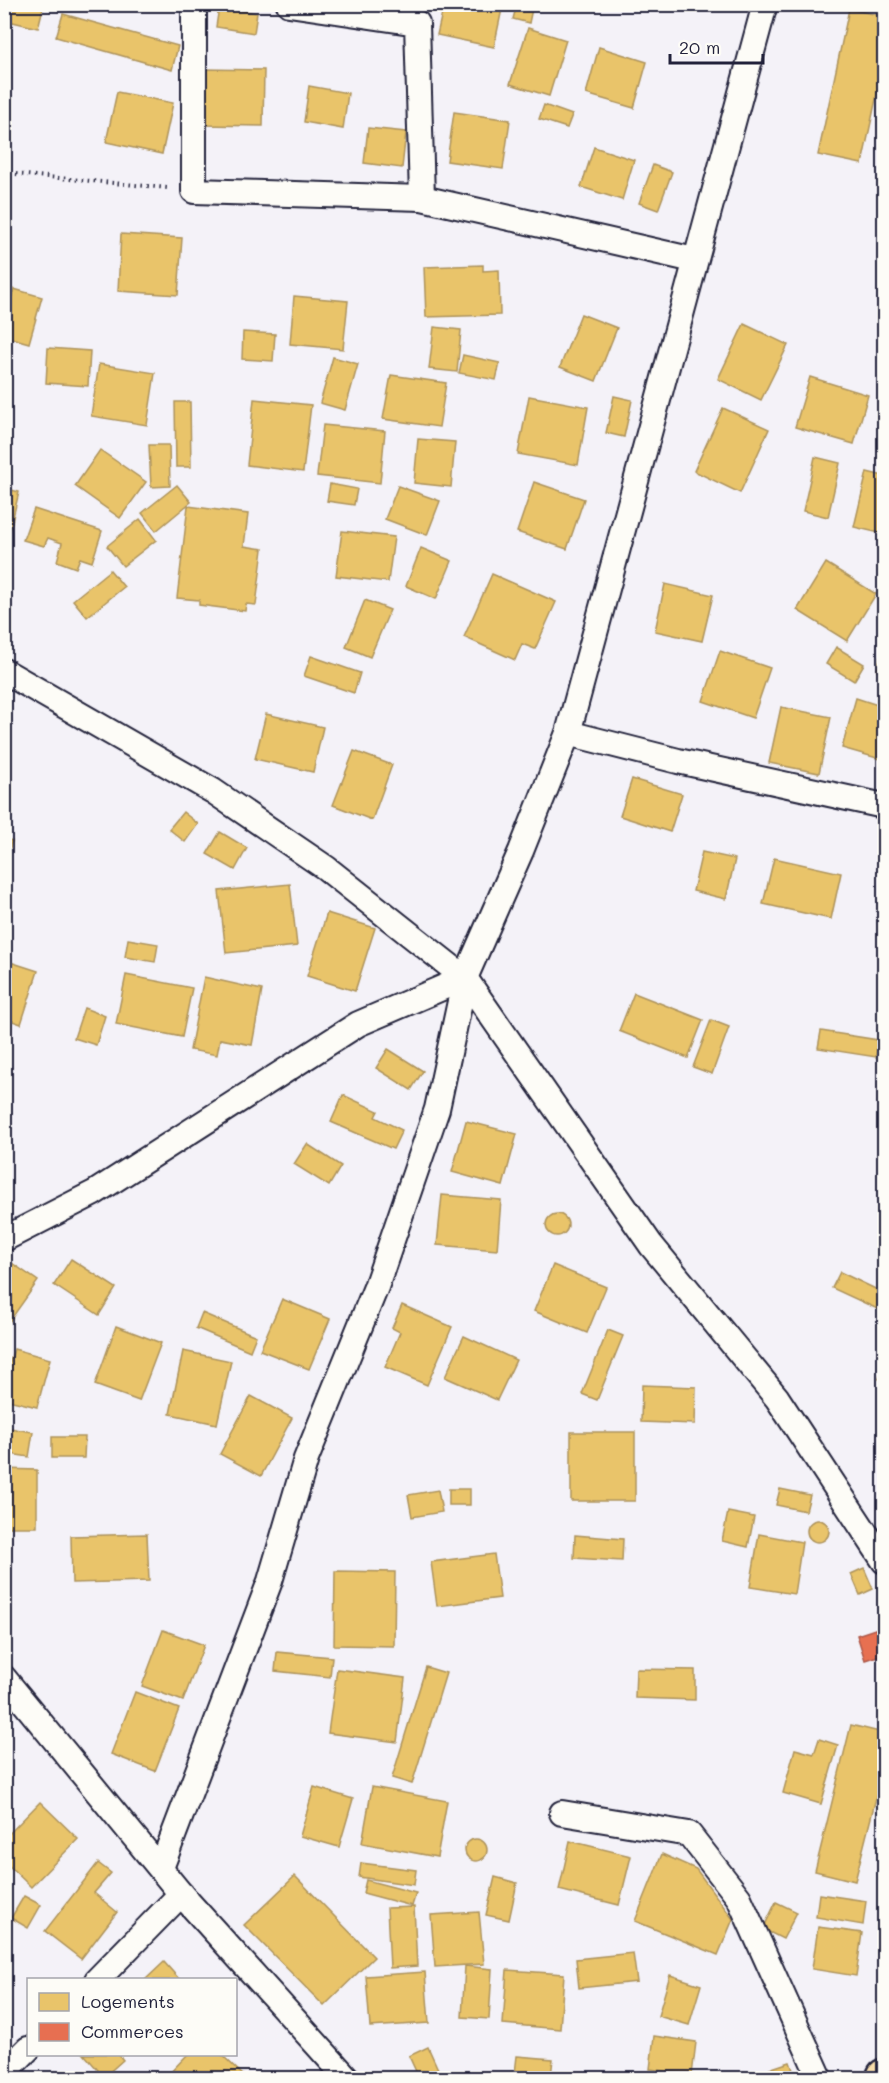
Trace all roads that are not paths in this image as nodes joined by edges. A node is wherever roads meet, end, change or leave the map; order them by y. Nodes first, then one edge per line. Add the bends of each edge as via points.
1 (194, 4) edge
2 (289, 4) edge
3 (765, 4) edge
4 (422, 198) junction
5 (694, 260) junction
6 (4, 670) edge
7 (568, 733) junction
8 (885, 806) edge
9 (465, 978) junction
10 (4, 1239) edge
11 (885, 1561) edge
12 (4, 1678) edge
13 (562, 1813) dead end
14 (160, 1868) junction
15 (182, 1893) junction
16 (99, 1978) edge
17 (27, 2050) edge
18 (4, 2073) edge
19 (346, 2079) edge
20 (820, 2079) edge

1 - 4 street via 194,191
2 - 4 street via 417,23
3 - 5 street
4 - 5 street
5 - 7 street
6 - 9 street via 213,790 326,868
7 - 8 street
7 - 9 street
9 - 10 street via 358,1024 93,1193
9 - 11 street via 651,1245 777,1398
9 - 14 street via 437,1109 376,1287 306,1459 270,1581
12 - 14 street
13 - 20 street via 689,1834 739,1898
14 - 15 street
15 - 16 street
15 - 19 street
17 - 18 street

